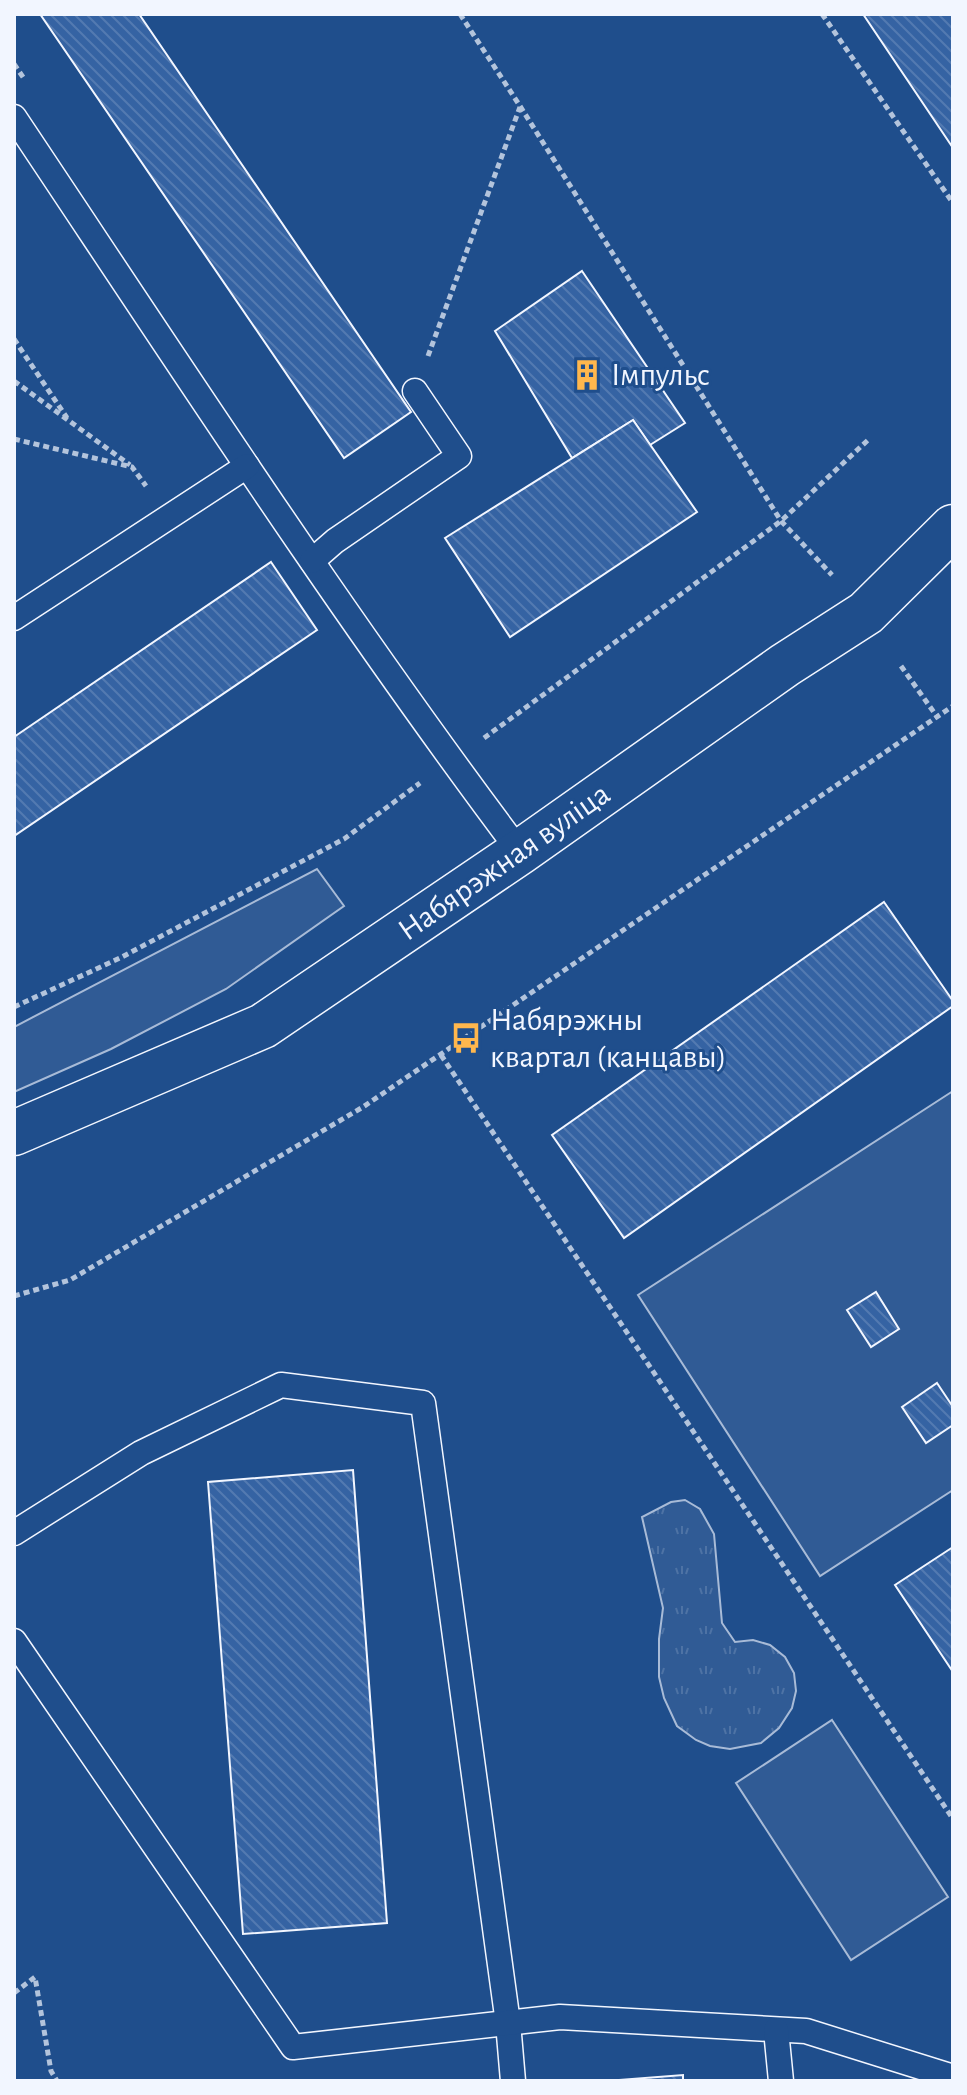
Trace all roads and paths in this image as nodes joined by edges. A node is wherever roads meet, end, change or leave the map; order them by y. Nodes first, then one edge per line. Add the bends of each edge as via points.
1 (460, 14) edge
2 (822, 14) edge
3 (520, 106) junction
4 (14, 117) edge
5 (953, 203) edge
6 (14, 339) edge
7 (14, 381) edge
8 (415, 391) joint
9 (69, 421) junction
10 (14, 439) edge
11 (868, 440) dead end
12 (247, 466) junction
13 (132, 467) junction
14 (167, 517) junction
15 (781, 521) junction
16 (953, 527) edge
17 (312, 561) junction
18 (832, 576) dead end
19 (14, 618) edge
20 (901, 666) dead end
21 (953, 706) edge
22 (938, 718) junction
23 (451, 760) junction
24 (520, 852) junction
25 (14, 1007) edge
26 (441, 1055) junction
27 (14, 1133) edge
28 (14, 1296) edge
29 (14, 1533) edge
30 (14, 1641) edge
31 (953, 1819) edge
32 (14, 1993) edge
33 (508, 2023) junction
34 (776, 2030) junction
35 (953, 2077) edge
36 (57, 2081) edge
37 (513, 2081) edge
38 (781, 2081) edge

1 - 3 path
2 - 5 path
3 - 8 path
3 - 15 path
4 - 12 lane
6 - 9 path
7 - 9 path
8 - 17 lane via 459,456
9 - 13 path
10 - 13 path
11 - 15 path
12 - 14 lane
12 - 17 lane
13 - 14 path
14 - 19 lane
15 - 18 path
15 - 23 path
16 - 24 main road, Набярэжная вуліца via 866,613
17 - 23 lane
20 - 22 path
21 - 22 path
22 - 26 path
23 - 24 lane
23 - 25 path via 344,839 120,958
24 - 27 main road, Набярэжная вуліца via 263,1026
26 - 28 path via 363,1107 70,1280
26 - 31 path
29 - 33 lane via 141,1453 281,1385 423,1403
30 - 33 lane via 293,2047
32 - 36 path via 35,1977
33 - 34 lane via 560,2017
33 - 37 lane
34 - 35 lane via 806,2031
34 - 38 lane

